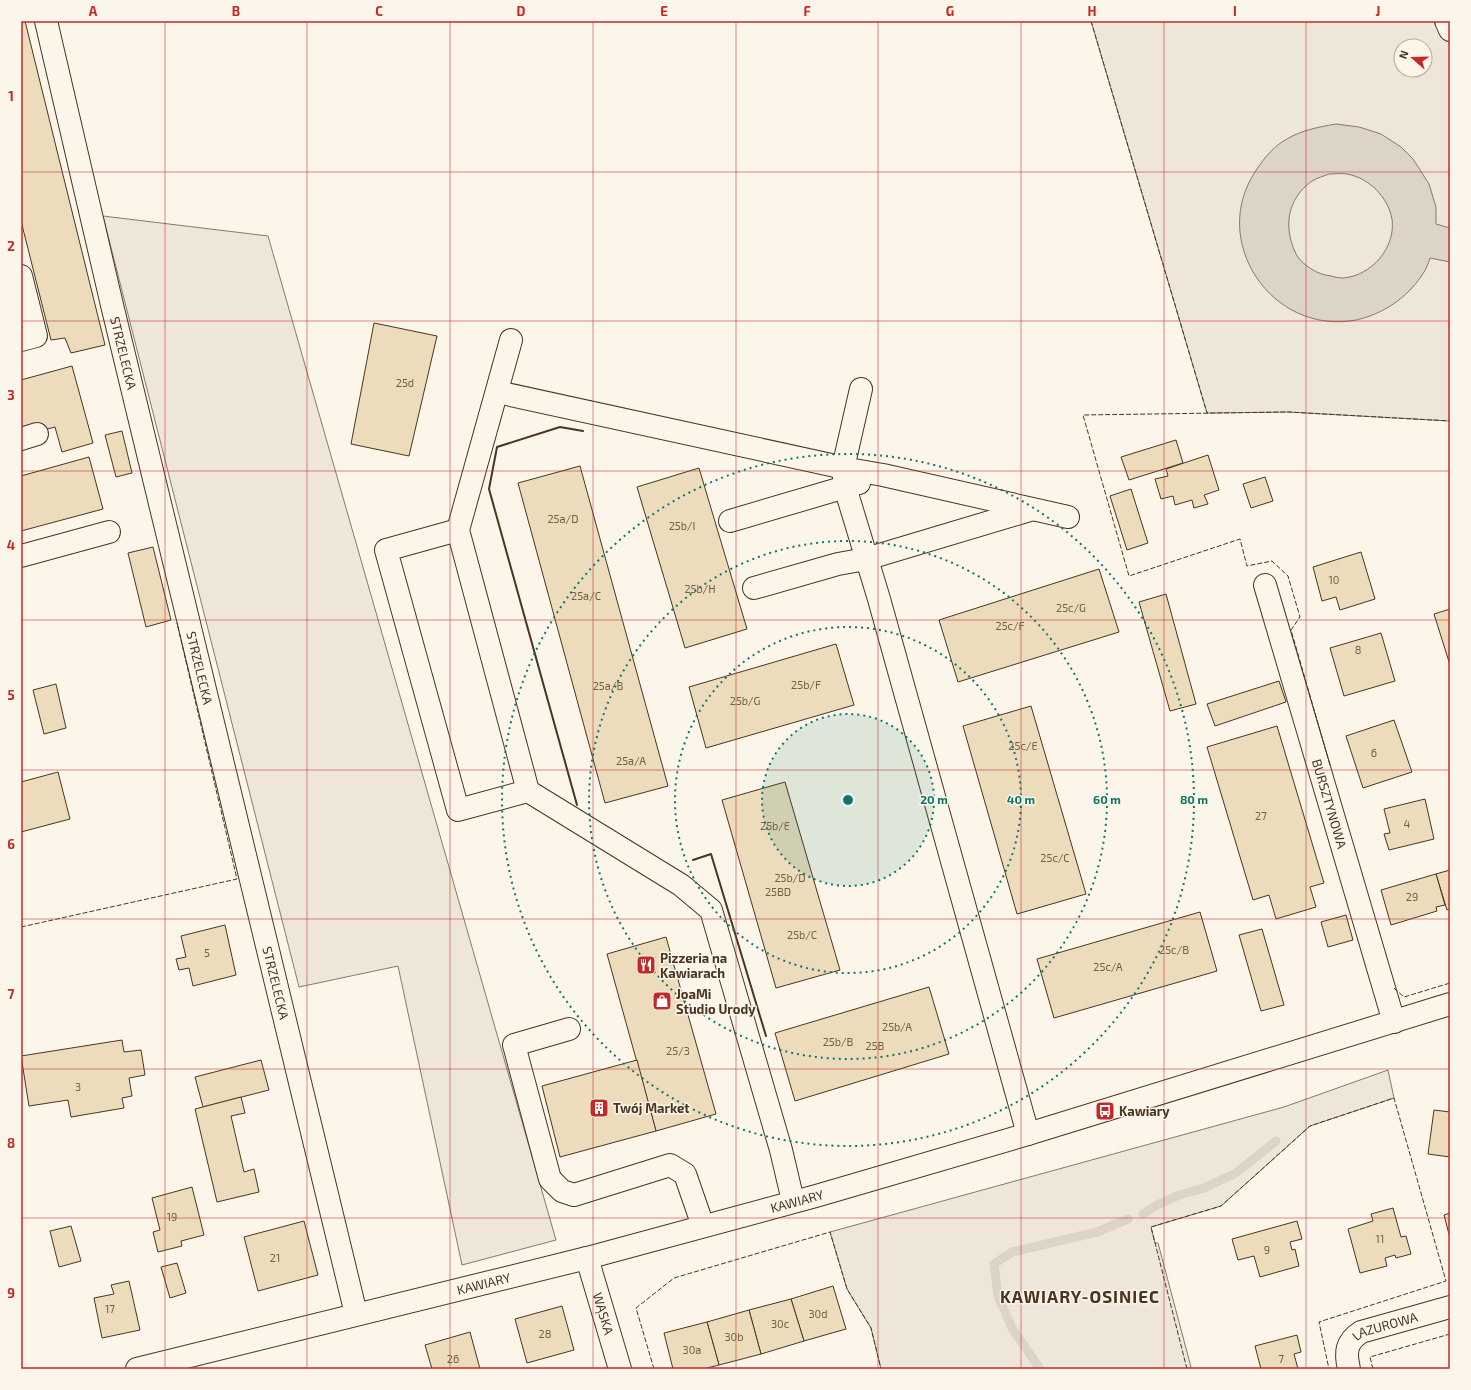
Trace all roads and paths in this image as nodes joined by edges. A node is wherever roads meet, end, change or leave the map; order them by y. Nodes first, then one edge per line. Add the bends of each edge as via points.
1 (46, 21) edge
2 (1446, 21) edge
3 (1450, 30) edge
4 (21, 276) edge
5 (21, 340) edge
6 (511, 340) dead end
7 (860, 389) dead end
8 (497, 392) junction
9 (844, 477) junction
10 (1033, 510) junction
11 (1068, 517) dead end
12 (730, 521) dead end
13 (458, 530) junction
14 (109, 532) dead end
15 (21, 556) edge
16 (866, 559) junction
17 (1265, 585) dead end
18 (754, 588) dead end
19 (528, 791) junction
20 (1450, 1004) edge
21 (1394, 1022) junction
22 (569, 1029) dead end
23 (1028, 1134) junction
24 (793, 1201) junction
25 (703, 1226) junction
26 (587, 1258) junction
27 (1450, 1307) edge
28 (356, 1314) junction
29 (136, 1369) edge
30 (620, 1369) edge
31 (1349, 1369) edge

1 - 28 street, STRZELECKA via 112,305
2 - 3 street
4 - 5 street via 36,336
6 - 8 street
7 - 9 street
8 - 9 street
8 - 13 street
9 - 10 street via 884,475
9 - 12 street
9 - 16 street
10 - 11 street
10 - 16 street
13 - 19 street
13 - 19 street via 386,550 458,810
14 - 15 street
16 - 18 street via 838,564
16 - 23 street
17 - 21 street, BURSZTYNOWA
19 - 24 street via 681,885 711,910 781,1150
20 - 21 street, KAWIARY
21 - 23 street, KAWIARY
22 - 25 street via 514,1045 550,1179 562,1191 574,1195 670,1165 685,1174
23 - 24 street, KAWIARY
24 - 25 street, KAWIARY
25 - 26 street, KAWIARY
26 - 28 street, KAWIARY
26 - 30 street, WĄSKA
27 - 31 street, LAZUROWA via 1361,1332 1353,1337 1348,1347
28 - 29 street, KAWIARY

